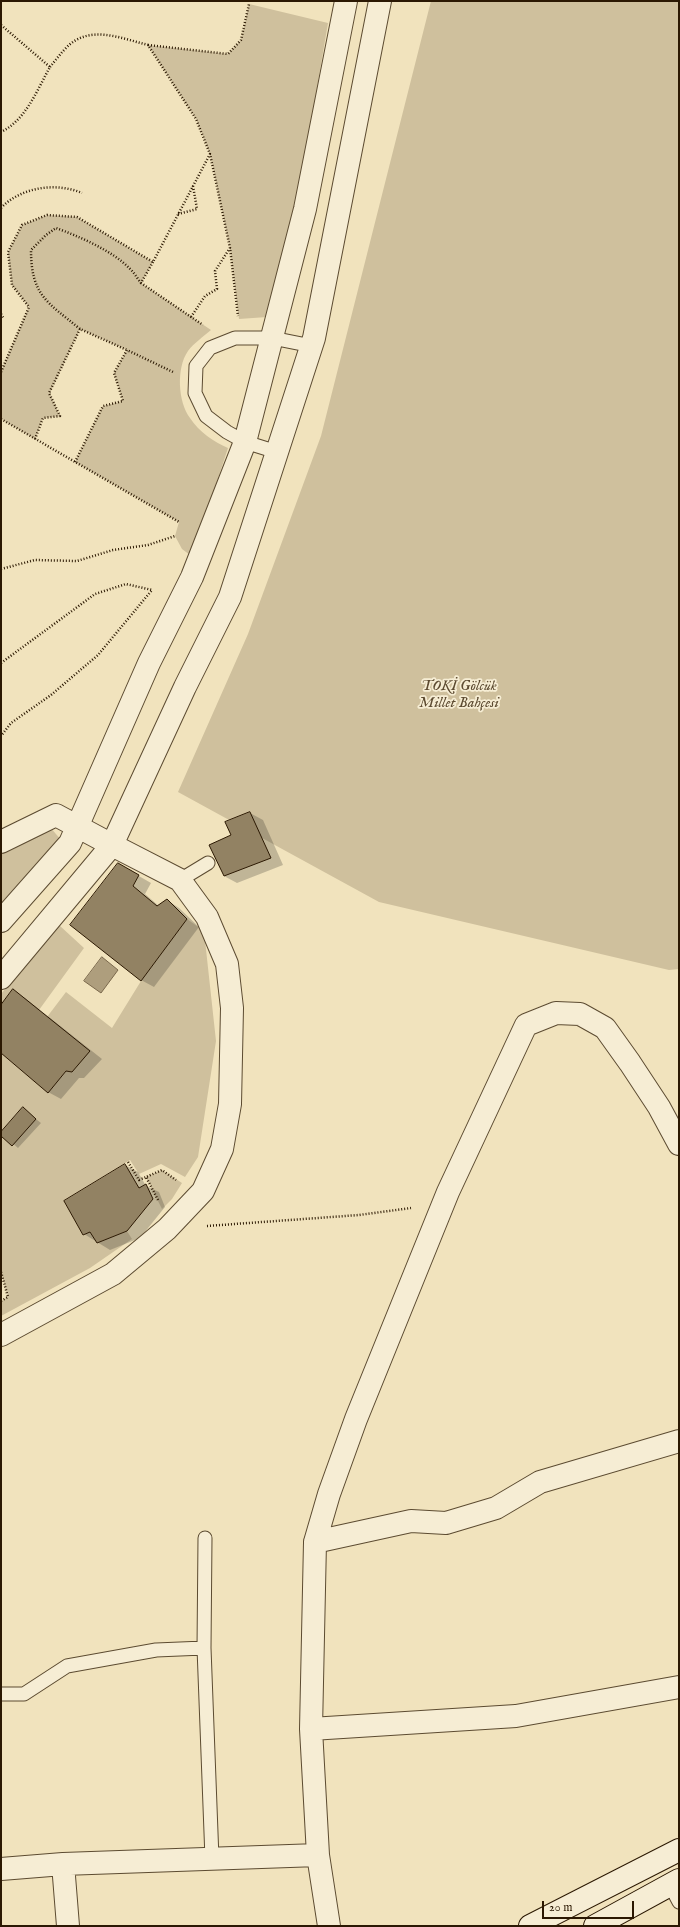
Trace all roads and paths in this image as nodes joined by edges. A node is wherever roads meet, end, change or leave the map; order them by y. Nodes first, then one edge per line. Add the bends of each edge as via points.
1 (346, 1) edge
2 (380, 1) edge
3 (249, 4) dead end
4 (1, 26) edge
5 (148, 44) junction
6 (50, 67) junction
7 (1, 132) edge
8 (210, 154) junction
9 (193, 186) junction
10 (82, 193) dead end
11 (1, 208) edge
12 (178, 214) junction
13 (230, 248) junction
14 (153, 262) junction
15 (141, 283) junction
16 (1, 314) edge
17 (191, 317) junction
18 (4, 319) dead end
19 (239, 319) dead end
20 (204, 326) dead end
21 (80, 329) junction
22 (272, 338) junction
23 (312, 346) junction
24 (127, 350) junction
25 (1, 372) edge
26 (179, 375) dead end
27 (1, 419) edge
28 (35, 439) junction
29 (245, 442) junction
30 (278, 452) junction
31 (75, 462) junction
32 (179, 522) dead end
33 (175, 536) dead end
34 (1, 569) edge
35 (1, 662) edge
36 (1, 736) edge
37 (78, 826) junction
38 (1, 842) edge
39 (112, 846) junction
40 (208, 863) dead end
41 (180, 880) junction
42 (1, 921) edge
43 (1, 978) edge
44 (679, 1144) edge
45 (128, 1162) dead end
46 (146, 1177) junction
47 (182, 1183) dead end
48 (159, 1202) dead end
49 (444, 1202) junction
50 (167, 1229) junction
51 (1, 1272) edge
52 (1, 1301) edge
53 (1, 1335) edge
54 (679, 1441) edge
55 (206, 1538) dead end
56 (315, 1542) junction
57 (204, 1648) junction
58 (679, 1687) edge
59 (1, 1694) edge
60 (311, 1729) junction
61 (679, 1850) edge
62 (318, 1855) junction
63 (212, 1859) junction
64 (63, 1864) junction
65 (1, 1869) edge
66 (676, 1889) edge
67 (68, 1926) edge
68 (329, 1926) edge
69 (530, 1926) edge
70 (595, 1926) edge

1 - 22 street via 305,209
2 - 23 street
3 - 5 path via 241,40 228,54
4 - 6 path
5 - 6 path via 107,34 87,34 66,47
5 - 8 path via 196,120
6 - 7 path via 31,103 12,126
8 - 9 path
8 - 13 path
9 - 12 path
9 - 12 path via 197,209
10 - 11 path via 72,189 38,188 9,200
12 - 14 path
13 - 17 path via 215,271 217,289 206,296
13 - 19 path
14 - 15 path
14 - 25 path via 77,217 47,215 22,225 8,252 12,285 29,307
15 - 17 path
15 - 21 path via 129,267 96,246 56,228 46,235 31,250 31,271 42,297
16 - 18 path
17 - 20 path
21 - 24 path
21 - 28 path via 50,393 60,416 43,418
22 - 23 lane
22 - 29 street
22 - 29 lane via 235,338 210,348 196,366 196,393 206,416
23 - 30 street
24 - 26 path
24 - 31 path via 114,373 123,401 103,406
27 - 28 path
28 - 31 path
29 - 30 lane
29 - 37 street via 192,577 150,663
30 - 39 street via 230,597 185,687
31 - 32 path
33 - 34 path via 148,545 113,550 77,561 35,560
35 - 36 path via 95,594 126,584 152,590 98,655 51,695 11,723
37 - 38 street via 56,815
37 - 39 street
37 - 42 street via 70,843
39 - 41 street
39 - 43 street
40 - 41 lane
41 - 50 street via 207,917 226,964 232,1008 230,1104 222,1149 203,1191
44 - 49 street via 659,1107 605,1028 580,1014 556,1013 526,1025
45 - 46 path via 138,1180
46 - 47 path via 162,1170
46 - 48 path
49 - 50 path via 359,1215
49 - 56 street via 356,1419
50 - 53 street via 114,1274
51 - 52 path via 8,1297
54 - 56 street via 540,1482 496,1508 446,1523 411,1521
55 - 57 lane
56 - 60 street
57 - 59 lane via 156,1650 66,1666 24,1694
57 - 63 lane
58 - 60 street via 516,1716
60 - 62 street
61 - 69 street
62 - 63 street
62 - 68 street
63 - 64 street
64 - 65 street
64 - 67 street
66 - 70 street

